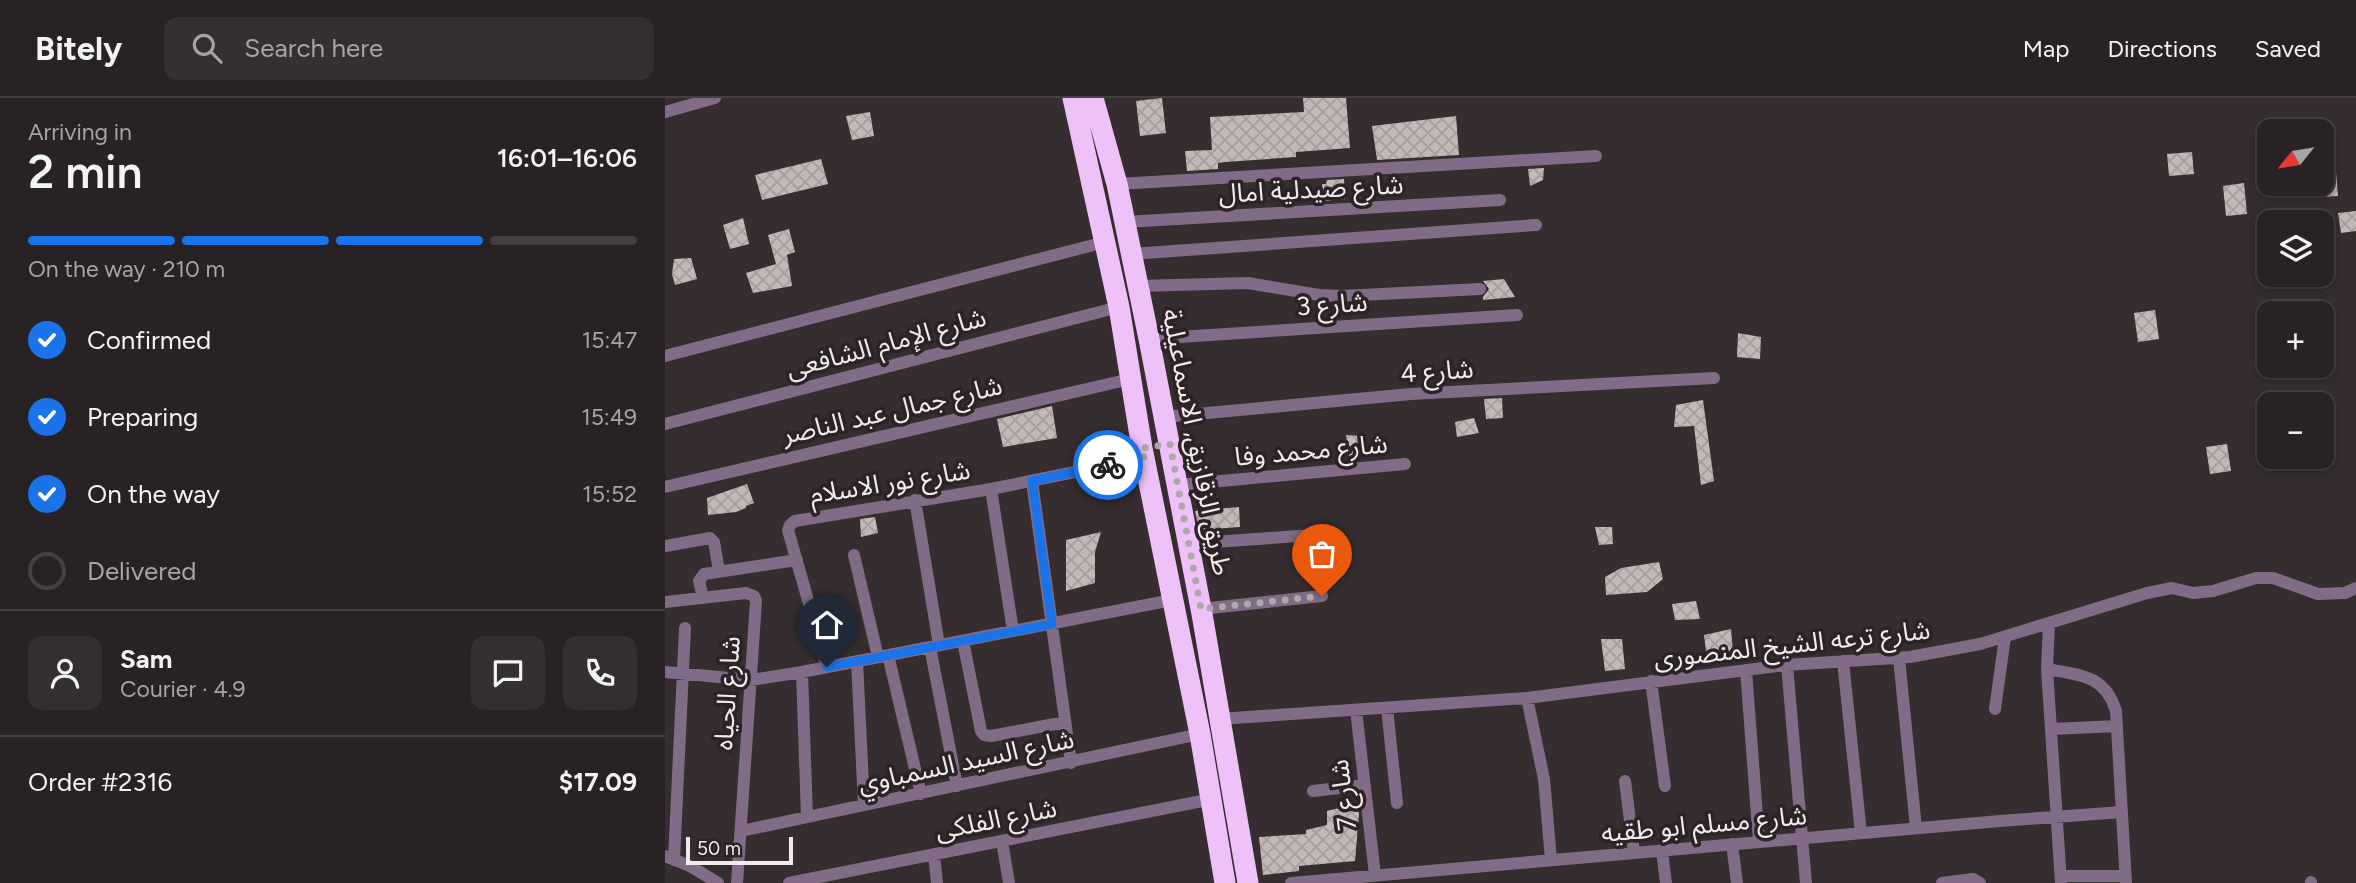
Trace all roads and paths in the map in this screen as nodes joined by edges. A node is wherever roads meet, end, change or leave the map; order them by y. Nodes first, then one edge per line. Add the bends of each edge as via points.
1 (715, 98) edge
2 (1073, 98) edge
3 (1093, 98) edge
4 (665, 112) edge
5 (1596, 156) dead end
6 (1117, 184) junction
7 (1500, 200) dead end
8 (1125, 222) junction
9 (1536, 225) dead end
10 (1105, 242) junction
11 (1131, 254) junction
12 (1138, 286) junction
13 (1480, 289) dead end
14 (1119, 307) junction
15 (1517, 315) dead end
16 (1149, 339) junction
17 (665, 356) edge
18 (1714, 378) dead end
19 (1131, 387) junction
20 (1160, 394) junction
21 (1164, 417) junction
22 (665, 424) edge
23 (1170, 444) junction
24 (1143, 453) junction
25 (1405, 464) dead end
26 (1032, 481) junction
27 (1178, 485) junction
28 (665, 487) edge
29 (991, 489) junction
30 (915, 500) junction
31 (1327, 534) dead end
32 (1187, 544) junction
33 (665, 546) edge
34 (854, 555) dead end
35 (797, 560) junction
36 (719, 571) junction
37 (2356, 588) edge
38 (1322, 596) dead end
39 (703, 598) junction
40 (1172, 600) junction
41 (665, 602) edge
42 (1201, 609) junction
43 (2049, 623) junction
44 (1052, 624) junction
45 (685, 628) dead end
46 (1013, 631) junction
47 (2005, 637) junction
48 (963, 641) junction
49 (935, 646) junction
50 (883, 656) junction
51 (1899, 658) junction
52 (1843, 661) junction
53 (857, 662) junction
54 (1787, 665) junction
55 (827, 667) junction
56 (2047, 668) junction
57 (1746, 670) junction
58 (665, 672) edge
59 (802, 672) junction
60 (682, 674) junction
61 (751, 680) junction
62 (1651, 681) junction
63 (1527, 698) junction
64 (1387, 708) junction
65 (1356, 709) junction
66 (1995, 709) dead end
67 (1219, 719) junction
68 (1065, 722) junction
69 (2117, 726) junction
70 (2051, 729) junction
71 (1200, 734) junction
72 (1071, 763) junction
73 (1625, 781) dead end
74 (1365, 785) junction
75 (957, 786) junction
76 (1665, 786) dead end
77 (1313, 791) dead end
78 (921, 794) junction
79 (1212, 799) junction
80 (1397, 803) dead end
81 (864, 805) junction
82 (2122, 812) junction
83 (2057, 816) junction
84 (807, 817) junction
85 (1916, 828) junction
86 (741, 831) junction
87 (1861, 833) junction
88 (1802, 838) junction
89 (1002, 841) junction
90 (1759, 842) junction
91 (1732, 844) junction
92 (1662, 850) junction
93 (1634, 853) junction
94 (934, 854) junction
95 (669, 858) edge
96 (1551, 860) junction
97 (1375, 875) junction
98 (1428, 877) edge
99 (841, 878) edge
100 (2125, 879) edge
101 (2061, 880) edge
102 (718, 883) edge
103 (737, 883) edge
104 (789, 883) edge
105 (937, 883) edge
106 (1009, 883) edge
107 (1225, 883) edge
108 (1248, 883) edge
109 (1291, 883) edge
110 (1666, 883) edge
111 (1737, 883) edge
112 (1807, 883) edge
113 (1942, 883) edge
114 (1980, 883) edge

1 - 4 street
2 - 10 highway, طريق الزقازيق, الاسماعيلية
3 - 6 highway, طريق الزقازيق, الاسماعيلية
5 - 6 street
6 - 8 highway, طريق الزقازيق, الاسماعيلية
7 - 8 street, شارع صيدلية امال
8 - 11 highway, طريق الزقازيق, الاسماعيلية
9 - 11 street
10 - 14 highway, طريق الزقازيق, الاسماعيلية
10 - 17 street
11 - 12 highway, طريق الزقازيق, الاسماعيلية
12 - 13 street via 1248,282 1342,296
12 - 16 highway, طريق الزقازيق, الاسماعيلية
14 - 19 highway, طريق الزقازيق, الاسماعيلية
14 - 22 street, شارع الإمام الشافعى
15 - 16 street, شارع 3
16 - 20 highway, طريق الزقازيق, الاسماعيلية
18 - 21 street, شارع 4 via 1411,394
19 - 20 highway
19 - 24 highway, طريق الزقازيق, الاسماعيلية
19 - 28 street, شارع جمال عبد الناصر
20 - 21 highway, طريق الزقازيق, الاسماعيلية
21 - 23 highway, طريق الزقازيق, الاسماعيلية
23 - 24 highway
23 - 27 highway, طريق الزقازيق, الاسماعيلية
24 - 26 street, شارع نور الاسلام
24 - 40 highway, طريق الزقازيق, الاسماعيلية
25 - 27 street, شارع محمد وفا
26 - 29 street, شارع نور الاسلام
26 - 44 street
27 - 32 highway, طريق الزقازيق, الاسماعيلية
29 - 30 street, شارع نور الاسلام
29 - 46 street
30 - 35 street, شارع نور الاسلام via 795,521 788,530
30 - 49 street
31 - 32 street
32 - 42 highway, طريق الزقازيق, الاسماعيلية
33 - 36 street via 710,538
34 - 50 street
35 - 36 street
35 - 55 street, شارع نور الاسلام
36 - 39 street via 700,578
37 - 43 street, شارع ترعه الشيخ المنصورى via 2318,594 2273,578 2256,578 2213,591 2172,588 2147,593
38 - 42 street
39 - 41 street, شارع الحياه
39 - 61 street, شارع الحياه via 749,593 755,599
40 - 44 street
40 - 71 highway, طريق الزقازيق, الاسماعيلية
42 - 67 highway, طريق الزقازيق, الاسماعيلية
43 - 47 street, شارع ترعه الشيخ المنصورى
43 - 56 street
44 - 46 street
44 - 68 street
45 - 60 street
46 - 48 street
47 - 51 street, شارع ترعه الشيخ المنصورى
47 - 66 street
48 - 49 street
48 - 68 street via 984,736
49 - 50 street
49 - 75 street
50 - 53 street
50 - 78 street
51 - 52 street, شارع ترعه الشيخ المنصورى
51 - 85 street
52 - 54 street, شارع ترعه الشيخ المنصورى
52 - 87 street
53 - 55 street
53 - 81 street
54 - 57 street, شارع ترعه الشيخ المنصورى
54 - 88 street
55 - 59 street
56 - 69 street via 2095,680 2105,688 2116,711
56 - 70 street
57 - 62 street, شارع ترعه الشيخ المنصورى
57 - 90 street
58 - 60 street
59 - 61 street
59 - 84 street
60 - 61 street
60 - 95 street
61 - 86 street, شارع الحياه
62 - 63 street, شارع ترعه الشيخ المنصورى
62 - 76 street
63 - 64 street, شارع ترعه الشيخ المنصورى
63 - 96 street via 1544,779
64 - 65 street, شارع ترعه الشيخ المنصورى
64 - 80 street
65 - 67 street, شارع ترعه الشيخ المنصورى
65 - 74 street, شارع 7
67 - 108 highway, طريق الزقازيق, الاسماعيلية
68 - 72 street
69 - 70 street
69 - 82 street
70 - 83 street
71 - 72 street, شارع السيد السمباوي
71 - 79 highway, طريق الزقازيق, الاسماعيلية
72 - 75 street, شارع السيد السمباوي
73 - 93 street
74 - 77 street
74 - 97 street, شارع 7
75 - 78 street, شارع السيد السمباوي
78 - 81 street, شارع السيد السمباوي
79 - 89 street, شارع الفلكى
79 - 107 highway, طريق الزقازيق, الاسماعيلية
81 - 84 street, شارع السيد السمباوي
82 - 83 street, شارع مسلم ابو طقيه
82 - 100 street
83 - 85 street, شارع مسلم ابو طقيه
83 - 101 street
84 - 86 street, شارع السيد السمباوي
85 - 87 street, شارع مسلم ابو طقيه
86 - 103 street, شارع الحياه
87 - 88 street, شارع مسلم ابو طقيه
88 - 90 street, شارع مسلم ابو طقيه
88 - 112 street
89 - 94 street, شارع الفلكى
89 - 106 street
90 - 91 street, شارع مسلم ابو طقيه
91 - 92 street, شارع مسلم ابو طقيه
91 - 111 street
92 - 93 street, شارع مسلم ابو طقيه
92 - 110 street
93 - 96 street, شارع مسلم ابو طقيه
94 - 99 street, شارع الفلكى
94 - 105 street
95 - 102 street
96 - 98 street, شارع مسلم ابو طقيه
97 - 98 street, شارع مسلم ابو طقيه
97 - 109 street, شارع مسلم ابو طقيه
99 - 104 street, شارع الفلكى
100 - 101 street
113 - 114 street via 1973,878

